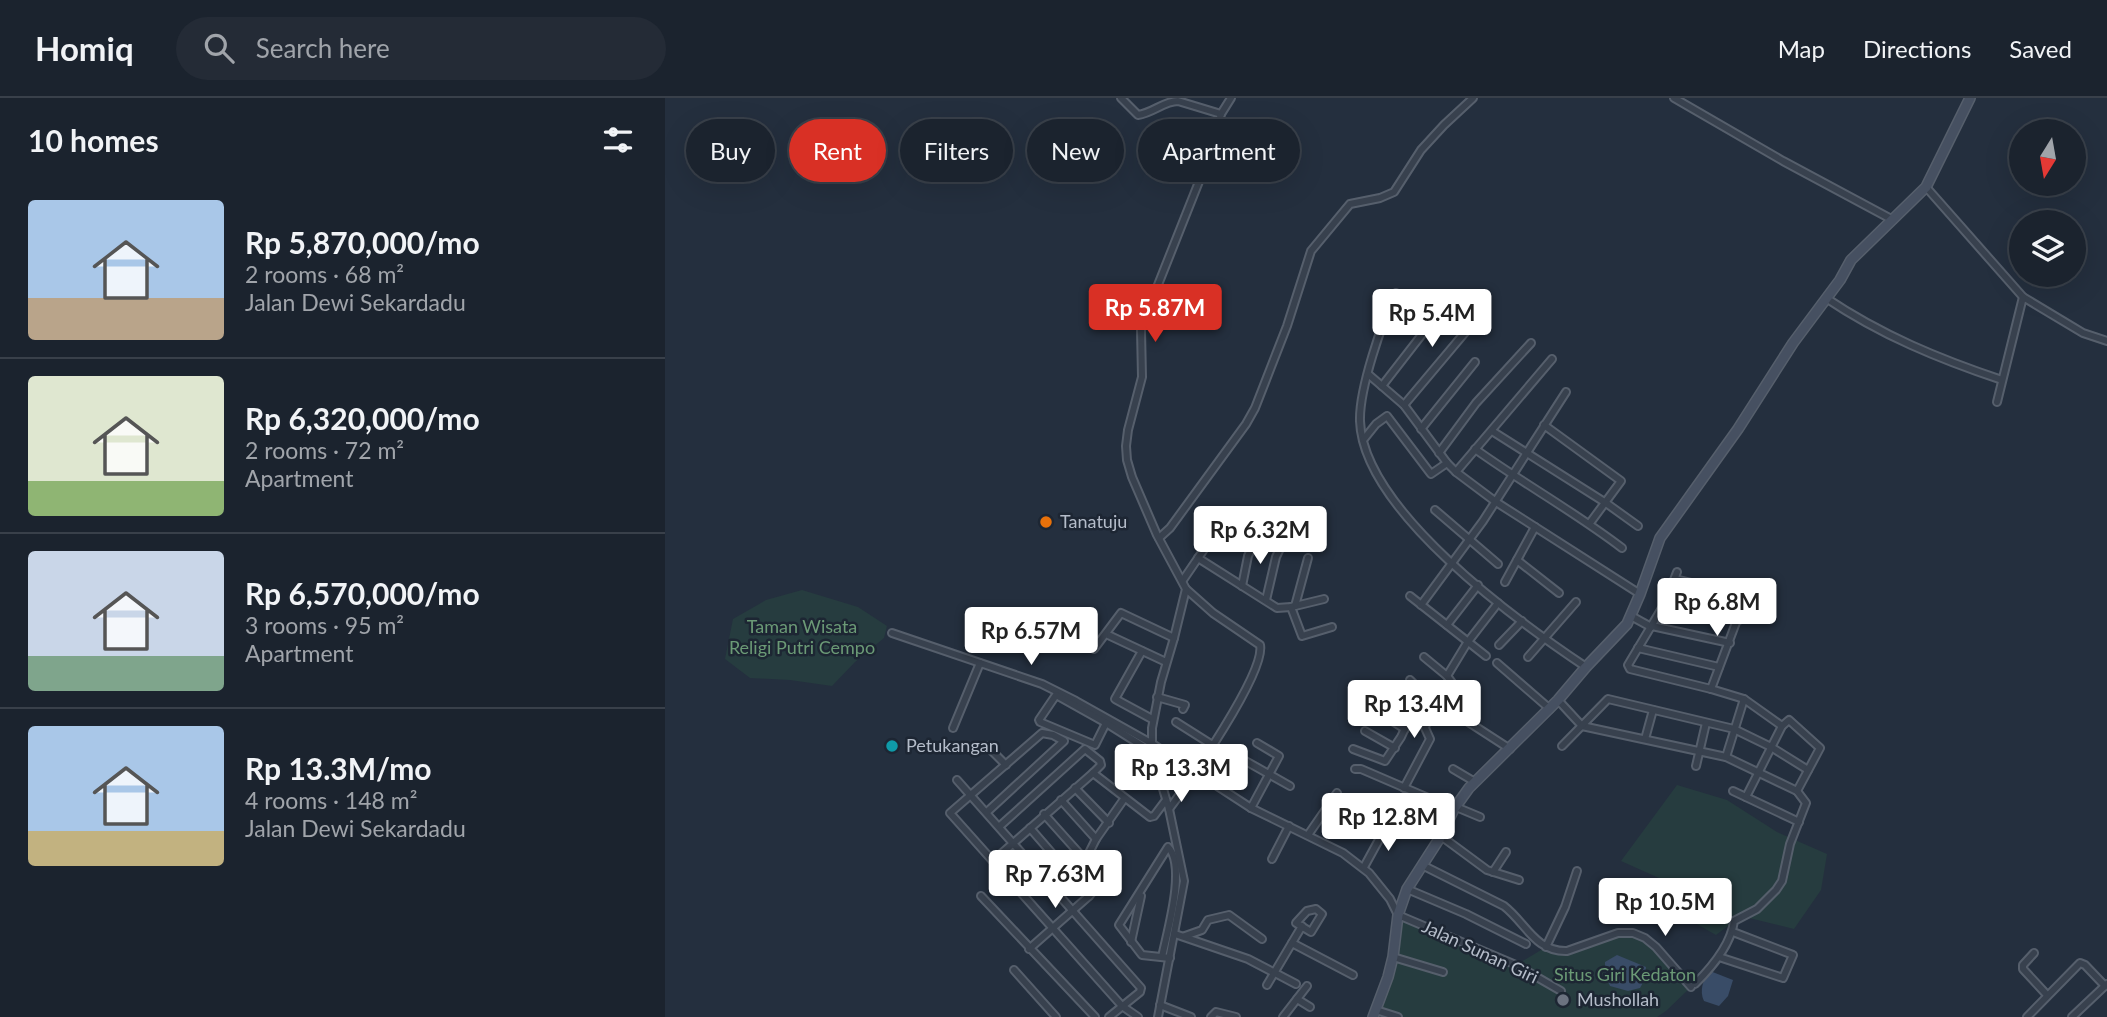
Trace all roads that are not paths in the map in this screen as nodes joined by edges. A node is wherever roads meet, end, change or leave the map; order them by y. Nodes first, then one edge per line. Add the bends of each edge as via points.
1 (1121, 98) edge
2 (1231, 98) edge
3 (1473, 98) edge
4 (1674, 98) edge
5 (1970, 98) edge
6 (1221, 114) junction
7 (1926, 187) junction
8 (1893, 220) junction
9 (1396, 293) dead end
10 (2023, 297) junction
11 (1826, 298) junction
12 (1407, 299) dead end
13 (1483, 311) dead end
14 (1434, 319) dead end
15 (1384, 325) junction
16 (2107, 341) edge
17 (1531, 343) dead end
18 (1552, 359) dead end
19 (1475, 362) dead end
20 (1368, 374) junction
21 (2002, 380) junction
22 (1382, 386) junction
23 (1566, 392) dead end
24 (1997, 402) dead end
25 (1404, 405) junction
26 (1544, 425) junction
27 (1421, 429) junction
28 (1492, 431) junction
29 (1364, 439) junction
30 (1475, 449) junction
31 (1526, 452) junction
32 (1439, 453) junction
33 (1447, 463) junction
34 (1456, 472) junction
35 (1511, 475) junction
36 (1496, 502) junction
37 (1607, 503) junction
38 (1435, 510) dead end
39 (1590, 523) junction
40 (1638, 526) dead end
41 (1535, 527) junction
42 (1257, 537) junction
43 (1159, 538) junction
44 (1285, 538) dead end
45 (1469, 539) junction
46 (1263, 542) dead end
47 (1622, 548) dead end
48 (1198, 558) junction
49 (1308, 558) dead end
50 (1517, 561) junction
51 (1452, 564) junction
52 (1498, 564) dead end
53 (1183, 580) junction
54 (1505, 582) dead end
55 (1478, 585) junction
56 (1242, 586) junction
57 (1186, 589) junction
58 (1559, 593) dead end
59 (1640, 594) junction
60 (1410, 596) dead end
61 (1324, 599) dead end
62 (1266, 600) junction
63 (1498, 603) junction
64 (1576, 603) dead end
65 (1665, 603) junction
66 (1421, 605) junction
67 (1293, 607) junction
68 (1631, 616) junction
69 (1739, 620) junction
70 (1522, 621) junction
71 (1447, 625) junction
72 (1652, 626) junction
73 (1332, 627) dead end
74 (892, 633) dead end
75 (1106, 634) junction
76 (1174, 638) junction
77 (1545, 639) junction
78 (1467, 643) junction
79 (1730, 643) junction
80 (1499, 645) dead end
81 (1638, 648) junction
82 (1094, 649) dead end
83 (1142, 651) junction
84 (1486, 656) dead end
85 (1424, 657) dead end
86 (1528, 657) dead end
87 (1166, 662) junction
88 (980, 663) junction
89 (1497, 663) dead end
90 (1586, 667) junction
91 (1719, 667) junction
92 (1447, 676) junction
93 (1410, 680) dead end
94 (1711, 689) junction
95 (1422, 692) junction
96 (1157, 697) junction
97 (1433, 698) junction
98 (1744, 699) junction
99 (1558, 700) junction
100 (1184, 709) dead end
101 (1550, 709) junction
102 (1653, 710) junction
103 (1383, 715) dead end
104 (1459, 716) junction
105 (1152, 719) junction
106 (1177, 722) dead end
107 (1106, 723) junction
108 (1706, 723) junction
109 (1582, 726) junction
110 (1782, 726) junction
111 (953, 729) dead end
112 (1405, 729) junction
113 (1734, 729) junction
114 (1365, 731) dead end
115 (1645, 740) junction
116 (1151, 743) junction
117 (1257, 743) dead end
118 (988, 746) dead end
119 (1214, 746) junction
120 (1562, 746) dead end
121 (1772, 747) junction
122 (1395, 748) junction
123 (1510, 748) junction
124 (1353, 749) dead end
125 (1152, 752) junction
126 (1699, 752) junction
127 (1726, 757) junction
128 (1242, 759) dead end
129 (1006, 765) junction
130 (1696, 766) dead end
131 (1355, 769) dead end
132 (1453, 769) dead end
133 (1808, 770) junction
134 (1198, 772) junction
135 (1093, 773) junction
136 (1759, 773) junction
137 (1269, 774) junction
138 (957, 780) dead end
139 (1475, 782) junction
140 (1290, 786) dead end
141 (1075, 788) junction
142 (1404, 788) junction
143 (1733, 791) dead end
144 (1797, 791) junction
145 (1338, 793) dead end
146 (970, 796) junction
147 (1746, 797) junction
148 (1124, 799) junction
149 (1061, 800) junction
150 (1166, 800) junction
151 (1251, 808) junction
152 (1455, 808) junction
153 (1169, 809) junction
154 (987, 811) junction
155 (1044, 814) junction
156 (1480, 817) dead end
157 (1799, 822) junction
158 (1109, 823) junction
159 (1387, 825) dead end
160 (1000, 826) junction
161 (1289, 826) junction
162 (1030, 828) junction
163 (1308, 835) junction
164 (1441, 836) junction
165 (1096, 839) junction
166 (1013, 843) junction
167 (1506, 852) dead end
168 (1272, 859) dead end
169 (1160, 860) junction
170 (993, 861) junction
171 (1085, 861) junction
172 (1175, 864) junction
173 (1422, 864) junction
174 (1364, 867) junction
175 (1493, 872) junction
176 (1577, 872) dead end
177 (1519, 880) dead end
178 (1407, 889) junction
179 (1142, 891) junction
180 (981, 896) dead end
181 (1089, 896) junction
182 (1074, 910) junction
183 (1398, 915) junction
184 (1302, 926) dead end
185 (1053, 928) junction
186 (1733, 932) junction
187 (1175, 934) junction
188 (1185, 936) junction
189 (1262, 939) dead end
190 (1132, 942) junction
191 (1292, 943) junction
192 (1526, 944) dead end
193 (1546, 947) junction
194 (1029, 948) junction
195 (2034, 953) dead end
196 (1393, 957) junction
197 (1719, 957) junction
198 (1166, 958) junction
199 (1014, 970) dead end
200 (1273, 971) junction
201 (1443, 972) dead end
202 (1353, 975) dead end
203 (1296, 984) dead end
204 (1266, 985) dead end
205 (2106, 985) edge
206 (1307, 986) dead end
207 (1562, 991) dead end
208 (2047, 995) junction
209 (1297, 999) junction
210 (1122, 1006) junction
211 (1160, 1006) junction
212 (1310, 1007) dead end
213 (1375, 1013) edge
214 (1056, 1017) edge
215 (1095, 1017) edge
216 (1109, 1017) edge
217 (1138, 1017) edge
218 (1158, 1017) edge
219 (1191, 1017) edge
220 (1211, 1017) edge
221 (1236, 1017) edge
222 (1283, 1017) edge
223 (1398, 1017) edge
224 (2027, 1017) edge
225 (2072, 1017) edge

1 - 6 street via 1138,115 1171,101
2 - 6 street
3 - 43 street via 1421,150 1394,192 1350,204 1311,251 1247,425
4 - 8 street
5 - 7 street
6 - 43 street via 1142,330 1142,377 1126,446 1132,477
7 - 8 street
7 - 10 street
8 - 11 street via 1851,260
9 - 15 street
10 - 16 street via 2083,334
10 - 21 street
11 - 21 street via 1884,334
11 - 59 street via 1658,541
12 - 15 street
13 - 25 street
14 - 22 street
15 - 20 street
17 - 32 street via 1476,403
18 - 28 street
19 - 27 street
20 - 22 street
20 - 29 street via 1360,417
21 - 24 street
22 - 25 street
23 - 26 street
25 - 27 street
26 - 31 street
26 - 37 street via 1621,480
27 - 32 street
28 - 30 street
28 - 31 street
29 - 33 street via 1387,416 1431,474
29 - 51 street via 1374,472 1419,533
30 - 34 street
30 - 35 street
31 - 35 street
31 - 37 street
32 - 33 street
33 - 34 street
34 - 36 street
35 - 36 street
35 - 39 street
36 - 41 street
36 - 45 street
37 - 39 street
37 - 40 street
38 - 45 street
39 - 47 street
41 - 50 street
41 - 59 street
42 - 46 street
42 - 48 street via 1231,516 1221,523
42 - 56 street
43 - 53 street
44 - 62 street
45 - 51 street
45 - 52 street
48 - 53 street
48 - 56 street
49 - 67 street
50 - 54 street
50 - 58 street
51 - 55 street
51 - 66 street
53 - 57 street
55 - 63 street
55 - 71 street
56 - 62 street
57 - 76 street
57 - 119 street via 1260,645 1252,675
59 - 68 street
60 - 66 street
61 - 67 street
62 - 67 street via 1277,608
63 - 70 street
63 - 78 street
64 - 77 street
65 - 69 street
65 - 69 street via 1676,576 1746,595
65 - 72 street
66 - 71 street
67 - 73 street via 1302,636
68 - 72 street
68 - 90 street
69 - 79 street
70 - 77 street
70 - 80 street
71 - 78 street
72 - 79 street
72 - 81 street
74 - 88 street
75 - 76 street via 1122,613
75 - 82 street
75 - 83 street
76 - 87 street
77 - 86 street
77 - 90 street
78 - 84 street
78 - 92 street
79 - 91 street
81 - 91 street
81 - 94 street via 1629,665 1631,671
83 - 87 street
83 - 105 street via 1115,699
85 - 92 street
87 - 96 street
88 - 111 street
88 - 116 street via 1051,688
89 - 101 street
90 - 99 street
91 - 94 street
92 - 104 street via 1463,697
93 - 95 street
94 - 98 street
95 - 97 street
95 - 112 street
96 - 100 street via 1185,705
96 - 105 street
97 - 104 street
97 - 142 street via 1425,727 1430,739
98 - 110 street
98 - 113 street
99 - 101 street
99 - 109 street
101 - 123 street
102 - 108 street
102 - 109 street via 1607,699
102 - 115 street
103 - 112 street
104 - 123 street
105 - 116 street
106 - 119 street
107 - 107 street via 1056,695 1039,721 1093,746
107 - 125 street
108 - 113 street
108 - 126 street
109 - 115 street
109 - 120 street
110 - 121 street
110 - 133 street via 1791,721 1819,747
112 - 122 street
113 - 121 street
113 - 127 street
114 - 122 street
115 - 126 street
116 - 125 street
116 - 134 street
117 - 137 street via 1279,756
118 - 129 street
119 - 134 street
121 - 133 street
121 - 136 street
122 - 124 street via 1383,762
123 - 139 street
125 - 150 street
126 - 127 street
126 - 130 street
127 - 136 street
128 - 137 street
129 - 146 street
129 - 154 street via 1042,733 1064,741
131 - 142 street
132 - 139 street
133 - 144 street
134 - 151 street
134 - 153 street
135 - 141 street
135 - 148 street
135 - 160 street via 1101,763 1085,749
136 - 144 street
136 - 147 street
137 - 140 street
137 - 151 street
138 - 146 street
139 - 152 street
141 - 149 street
141 - 158 street
142 - 152 street
143 - 147 street
144 - 157 street via 1806,803
145 - 163 street
146 - 154 street
146 - 170 street via 951,814
147 - 157 street
148 - 150 street via 1152,817
148 - 158 street
149 - 155 street
149 - 165 street
150 - 153 street
151 - 161 street
152 - 156 street
152 - 164 street
153 - 187 street via 1184,881
154 - 160 street
155 - 162 street
155 - 171 street
157 - 186 street via 1782,881 1757,909 1734,921
158 - 165 street
159 - 174 street
160 - 166 street
161 - 163 street
161 - 168 street
162 - 166 street
162 - 181 street
163 - 174 street
164 - 173 street
164 - 175 street
165 - 171 street
166 - 170 street
166 - 182 street
167 - 175 street
169 - 172 street
169 - 172 street via 1170,847
169 - 179 street
170 - 185 street
171 - 181 street via 1103,880
172 - 198 street
173 - 178 street
173 - 193 street via 1504,906
174 - 183 street
175 - 177 street
176 - 193 street
178 - 183 street
178 - 192 street
179 - 190 street
179 - 190 street via 1119,925
180 - 194 street
181 - 182 street
182 - 185 street
182 - 210 street via 1141,988
183 - 196 street
183 - 207 street, Jalan Sunan Giri via 1516,965
184 - 191 street
185 - 194 street
185 - 210 street
186 - 197 street
186 - 197 street via 1793,956 1783,978
187 - 188 street
187 - 198 street
188 - 189 street via 1202,930 1208,920 1229,915
188 - 200 street
190 - 198 street via 1144,956
191 - 200 street
191 - 202 street
193 - 197 street via 1567,951 1618,933 1633,933 1656,947 1693,985
194 - 215 street
195 - 208 street via 2023,969
196 - 201 street
196 - 213 street
198 - 211 street
199 - 214 street
200 - 203 street
200 - 204 street
205 - 208 street via 2080,963
205 - 225 street
206 - 209 street
208 - 224 street
209 - 212 street
209 - 222 street
210 - 216 street
210 - 217 street
211 - 218 street
211 - 219 street
213 - 223 street
220 - 221 street via 1216,1012

